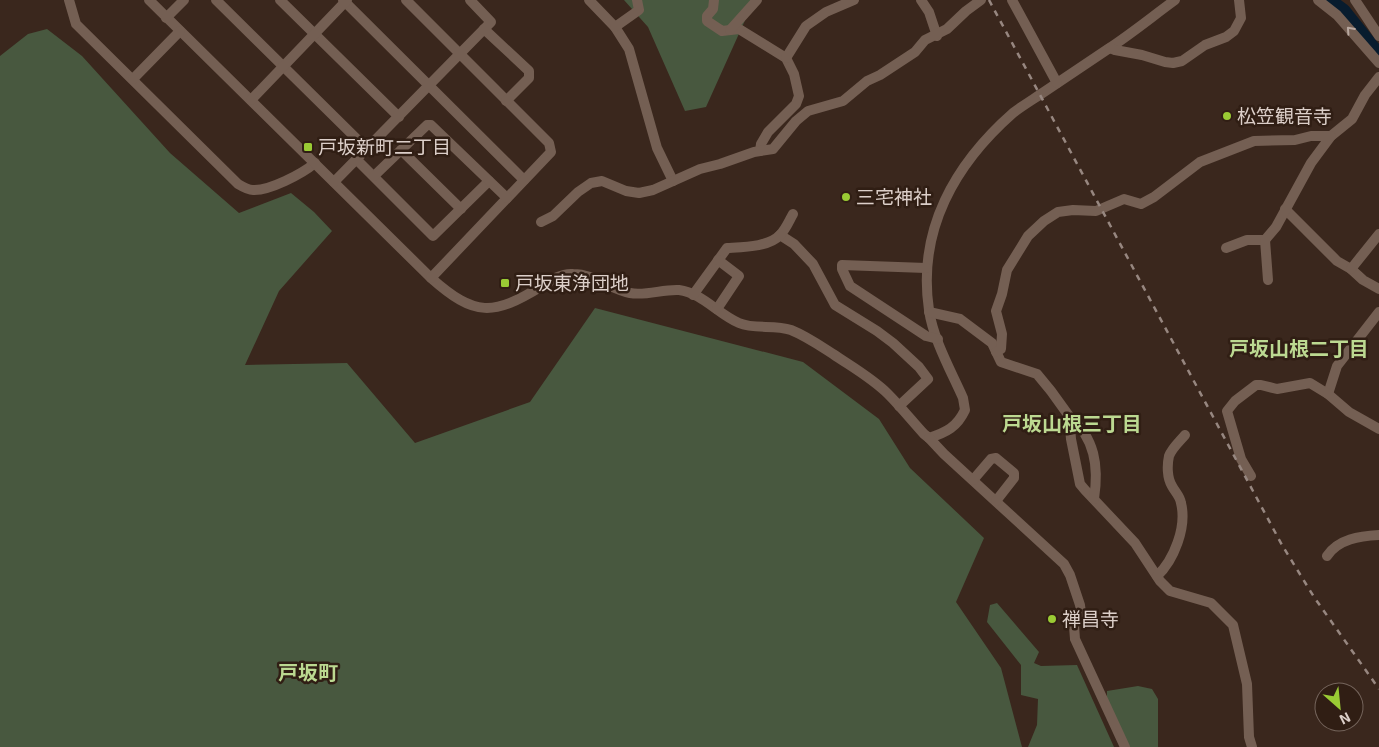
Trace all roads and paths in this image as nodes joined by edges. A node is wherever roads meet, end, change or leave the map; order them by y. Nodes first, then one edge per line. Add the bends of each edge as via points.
1 (69, 0) edge
2 (148, 0) edge
3 (184, 0) edge
4 (216, 0) edge
5 (280, 0) edge
6 (406, 0) edge
7 (470, 0) edge
8 (589, 0) edge
9 (637, 0) edge
10 (714, 0) edge
11 (757, 0) edge
12 (854, 0) edge
13 (922, 0) edge
14 (1012, 0) edge
15 (1175, 0) edge
16 (1239, 0) edge
17 (1318, 0) edge
18 (1355, 0) edge
19 (345, 1) edge
20 (976, 1) edge
21 (166, 18) junction
22 (615, 26) junction
23 (484, 29) junction
24 (730, 30) junction
25 (180, 31) junction
26 (314, 34) junction
27 (937, 36) junction
28 (1379, 36) edge
29 (1110, 48) junction
30 (459, 54) junction
31 (786, 58) junction
32 (1379, 63) edge
33 (283, 66) junction
34 (1379, 77) edge
35 (133, 79) junction
36 (1057, 83) junction
37 (429, 86) junction
38 (251, 100) junction
39 (506, 101) junction
40 (399, 117) junction
41 (1331, 136) junction
42 (367, 149) junction
43 (401, 150) junction
44 (760, 151) junction
45 (357, 160) junction
46 (315, 163) junction
47 (374, 176) junction
48 (524, 180) junction
49 (489, 181) junction
50 (673, 181) junction
51 (334, 182) junction
52 (507, 198) junction
53 (461, 209) junction
54 (1284, 209) junction
55 (793, 214) dead end
56 (541, 222) dead end
57 (1379, 234) edge
58 (780, 235) junction
59 (1265, 240) junction
60 (1226, 248) dead end
61 (718, 260) junction
62 (926, 268) junction
63 (1351, 268) junction
64 (431, 278) junction
65 (1268, 280) dead end
66 (1379, 289) edge
67 (693, 295) junction
68 (717, 309) junction
69 (929, 312) junction
70 (1379, 312) edge
71 (938, 339) junction
72 (996, 352) junction
73 (1328, 394) junction
74 (899, 406) junction
75 (1069, 416) junction
76 (1379, 429) edge
77 (1185, 435) dead end
78 (930, 438) junction
79 (1251, 476) dead end
80 (973, 480) junction
81 (1094, 499) junction
82 (996, 501) junction
83 (1379, 535) edge
84 (1327, 556) dead end
85 (1156, 576) junction
86 (1125, 747) edge
87 (1252, 747) edge

1 - 35 street via 76,24
2 - 21 street
3 - 21 street
4 - 33 street
5 - 26 street
6 - 30 street
7 - 23 street via 491,22
8 - 22 street
9 - 22 street via 638,10
10 - 24 street via 707,21 719,30
11 - 24 street
12 - 31 street via 826,12 806,26
13 - 27 street
14 - 36 street
15 - 29 street
16 - 29 street via 1241,18 1234,31 1182,61 1165,62
32 -> 17 street via 1337,16
18 - 28 street
19 - 26 street
19 - 37 street
20 - 27 street
21 - 25 street
22 - 50 street via 629,49 656,148
23 - 30 street
23 - 39 street via 529,71 529,78
24 - 31 street via 739,29
25 - 35 street
25 - 38 street
26 - 33 street
26 - 40 street
27 - 44 street via 925,40 915,52 843,100 808,112 796,121 772,150
29 - 36 street
30 - 37 street
30 - 39 street
31 - 44 street via 799,96 796,104 768,132
33 - 38 street
33 - 42 street
34 - 41 street via 1352,119
35 - 46 street via 238,184 251,190 267,189
36 - 62 street via 1014,112 963,169 942,204
37 - 40 street
37 - 48 street
38 - 46 street
39 - 48 street via 549,143 551,152
40 - 42 street
41 - 54 street
41 - 72 street via 1254,141 1200,162 1141,204 1124,199 1096,211 1058,212 1028,236 1007,270 996,311 1002,334 1001,349
42 - 45 street
43 - 47 street
43 - 49 street via 427,125 431,125
43 - 53 street
44 - 50 street via 700,169
45 - 47 street
45 - 51 street
46 - 51 street
47 - 53 street via 434,236
48 - 52 street
49 - 52 street
49 - 53 street
50 - 56 street via 653,190 638,192 626,191 602,181 591,183 553,216
51 - 64 street
52 - 64 street
54 - 59 street via 1276,227
54 - 63 street via 1337,261
55 - 58 street
57 - 63 street
58 - 61 street via 771,241 727,248
58 - 74 street via 794,244 812,264 834,305 894,343 920,367 928,380
59 - 60 street via 1247,240
59 - 65 street
61 - 67 street
61 - 68 street via 740,276
62 - 69 street
62 - 71 street via 842,265 850,286 926,336
63 - 66 street
64 - 67 street via 465,304 491,308 506,306 572,273 588,276 619,291 637,294 681,290
67 - 68 street
68 - 74 street via 747,326 786,328 804,335 867,376
69 - 71 street
69 - 72 street via 960,319 992,343
70 - 73 street via 1337,366
71 - 78 street via 965,410 955,427
72 - 75 street via 1001,362 1037,374
73 - 76 street via 1348,412
73 - 79 street via 1310,383 1277,390 1260,384 1250,388 1236,401 1227,412 1227,418 1241,459
74 - 78 street
75 - 81 street via 1070,439 1080,484
75 - 81 street via 1078,424 1095,458
77 - 85 street via 1172,450 1168,469 1172,487 1182,504 1182,528 1163,571
78 - 80 street
80 - 82 street
80 - 82 street via 996,458 1014,473 1014,478
81 - 85 street via 1135,543
82 - 86 street via 1054,554 1070,575 1080,605 1074,626 1075,640
83 - 84 street via 1340,543
85 - 87 street via 1170,590 1211,603 1233,625 1247,684

